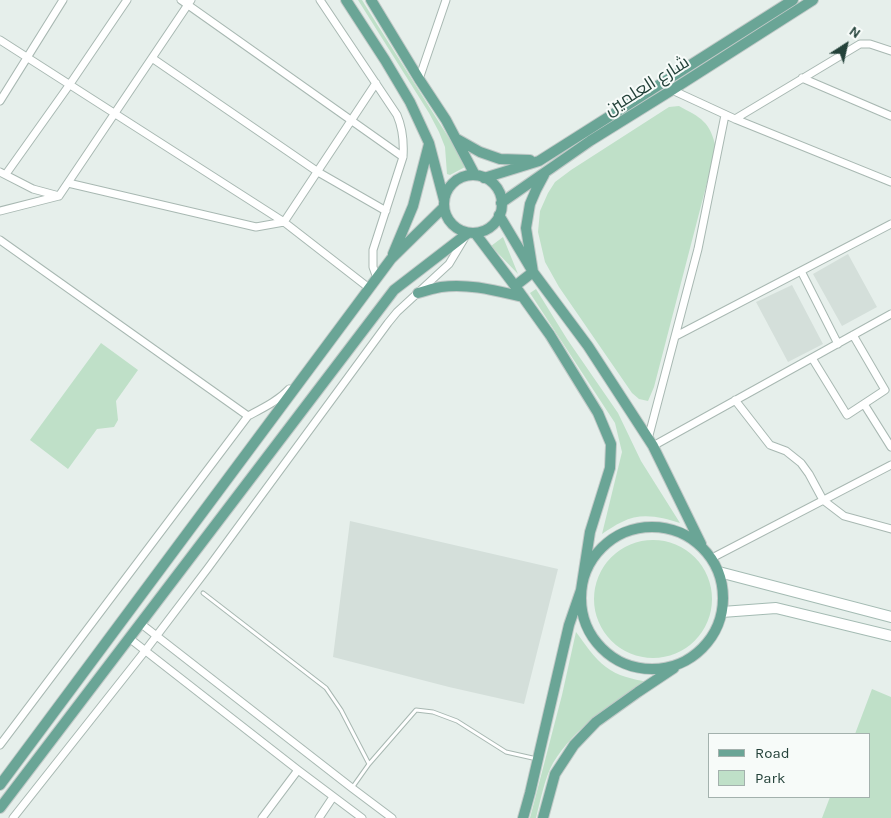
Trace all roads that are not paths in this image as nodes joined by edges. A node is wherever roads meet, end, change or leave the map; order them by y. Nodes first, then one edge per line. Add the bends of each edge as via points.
1 (63, 0) edge
2 (127, 0) edge
3 (181, 0) edge
4 (320, 0) edge
5 (346, 0) edge
6 (371, 0) edge
7 (446, 0) edge
8 (793, 0) edge
9 (813, 0) edge
10 (190, 3) edge
11 (0, 40) edge
12 (891, 52) edge
13 (27, 57) junction
14 (152, 58) junction
15 (802, 78) junction
16 (419, 79) junction
17 (376, 83) junction
18 (70, 84) junction
19 (672, 90) junction
20 (0, 101) edge
21 (114, 113) junction
22 (724, 115) junction
23 (891, 116) edge
24 (734, 119) junction
25 (352, 121) junction
26 (456, 138) junction
27 (429, 143) junction
28 (403, 157) junction
29 (539, 161) junction
30 (547, 170) junction
31 (318, 172) junction
32 (3, 173) edge
33 (480, 177) junction
34 (891, 182) edge
35 (68, 183) junction
36 (59, 196) junction
37 (501, 203) junction
38 (444, 204) junction
39 (386, 210) junction
40 (0, 211) edge
41 (499, 215) junction
42 (284, 222) junction
43 (891, 224) edge
44 (471, 233) junction
45 (0, 240) edge
46 (391, 259) junction
47 (801, 271) junction
48 (533, 272) junction
49 (377, 278) junction
50 (516, 286) junction
51 (369, 288) junction
52 (418, 292) junction
53 (523, 297) junction
54 (891, 314) edge
55 (853, 335) junction
56 (676, 336) junction
57 (838, 344) junction
58 (812, 358) junction
59 (317, 360) junction
60 (735, 400) junction
61 (864, 404) junction
62 (248, 416) junction
63 (651, 442) junction
64 (891, 447) edge
65 (891, 465) edge
66 (823, 500) junction
67 (891, 529) edge
68 (702, 547) junction
69 (712, 558) junction
70 (719, 572) junction
71 (581, 590) junction
72 (203, 593) dead end
73 (722, 612) junction
74 (891, 617) edge
75 (140, 623) junction
76 (157, 635) junction
77 (891, 636) edge
78 (128, 638) junction
79 (145, 651) junction
80 (686, 661) junction
81 (0, 745) edge
82 (538, 759) junction
83 (369, 764) junction
84 (298, 770) junction
85 (0, 784) edge
86 (352, 788) junction
87 (334, 797) junction
88 (0, 808) edge
89 (13, 818) edge
90 (262, 818) edge
91 (319, 818) edge
92 (362, 818) edge
93 (392, 818) edge
94 (523, 818) edge
95 (544, 818) edge

1 - 13 street
2 - 18 street
3 - 10 street
4 - 17 street
5 - 27 main road via 386,60
6 - 16 main road
7 - 16 street
8 - 29 main road, شارع العلمين
9 - 19 main road, شارع العلمين
10 - 14 street
10 - 25 street
11 - 13 street
12 - 15 street via 860,44
13 - 18 street
13 - 20 street
14 - 21 street
14 - 31 street
15 - 23 street
15 - 24 street
16 - 26 main road
17 - 25 street
17 - 28 street via 400,123
18 - 21 street
18 - 32 street
19 - 22 street
19 - 30 main road, شارع العلمين
21 - 35 street
21 - 42 street
22 - 24 street
22 - 56 street via 698,249
24 - 34 street
25 - 28 street
25 - 31 street
26 - 29 main road via 480,152 500,158
26 - 33 main road
27 - 38 main road
27 - 46 main road via 413,206
28 - 39 street
29 - 33 main road, شارع العلمين
30 - 37 main road, شارع العلمين
30 - 48 main road via 530,204 526,228
31 - 39 street
31 - 42 street
32 - 36 street via 33,189
33 - 37 main road via 496,188
33 - 38 main road via 466,176 451,184
35 - 36 street
35 - 42 street via 256,227
36 - 40 street
37 - 41 main road
38 - 44 main road via 446,216 452,224
38 - 46 main road
39 - 49 street via 373,256
41 - 44 main road via 490,228
41 - 48 main road
42 - 51 street
43 - 47 street
44 - 50 main road
44 - 52 street via 448,264
44 - 75 main road via 394,290
45 - 62 street
46 - 49 main road
47 - 56 street
47 - 57 street
48 - 50 main road
48 - 63 main road via 588,346
49 - 51 main road
50 - 53 main road
51 - 59 main road
52 - 53 main road via 464,286
52 - 76 street via 388,323
53 - 71 main road via 598,413 611,444 610,468 590,532
54 - 55 street
55 - 57 street
55 - 61 street via 885,390
56 - 63 street
57 - 58 street
58 - 60 street
58 - 61 street via 847,415
59 - 62 street via 283,396
59 - 85 main road
60 - 63 street
60 - 66 street via 770,445 786,451 802,463
61 - 64 street
62 - 81 street
63 - 68 main road
65 - 66 street
66 - 67 street via 844,516
66 - 69 street
68 - 69 main road
68 - 71 main road via 672,529 636,528 605,544 593,557
69 - 70 main road
70 - 73 main road via 724,599
70 - 74 main road
71 - 80 main road via 583,618 596,643 606,653 618,661 645,669 659,669
71 - 82 main road via 569,625
72 - 83 lane via 326,688
73 - 77 main road via 776,608
73 - 80 main road via 709,640
75 - 76 street
75 - 78 main road
76 - 79 street
76 - 86 street
78 - 79 street
78 - 88 main road
79 - 84 street
79 - 89 street
80 - 95 main road via 596,722 574,745 555,774
82 - 83 lane via 506,752 457,721 416,710
82 - 94 main road
83 - 86 lane
84 - 87 street
84 - 90 street
86 - 93 street
87 - 91 street
87 - 92 street

